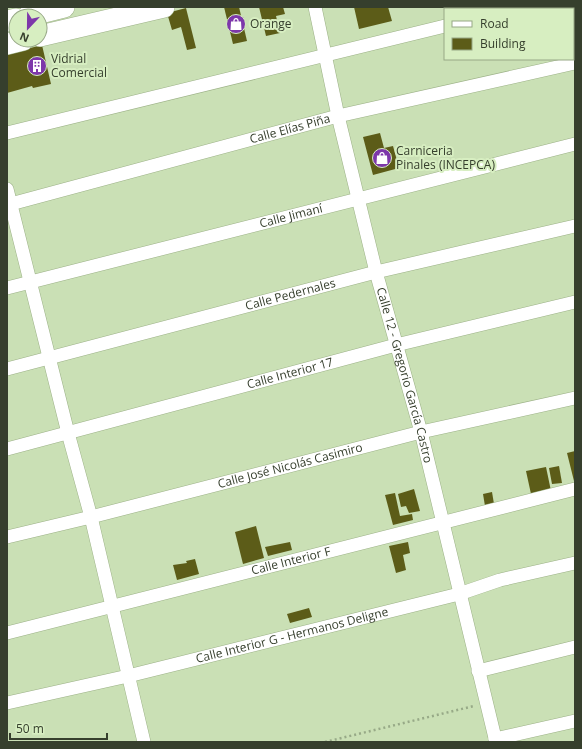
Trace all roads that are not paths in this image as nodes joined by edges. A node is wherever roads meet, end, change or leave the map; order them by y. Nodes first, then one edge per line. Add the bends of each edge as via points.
1 (64, 7) edge
2 (164, 7) edge
3 (315, 7) edge
4 (48, 11) edge
5 (444, 26) edge
6 (48, 34) edge
7 (326, 55) junction
8 (575, 63) edge
9 (338, 116) junction
10 (7, 133) edge
11 (575, 144) edge
12 (7, 189) edge
13 (359, 199) junction
14 (9, 204) edge
15 (575, 226) edge
16 (376, 272) junction
17 (30, 283) junction
18 (7, 288) edge
19 (575, 302) edge
20 (396, 345) junction
21 (49, 359) junction
22 (7, 369) edge
23 (575, 398) edge
24 (421, 432) junction
25 (68, 433) junction
26 (7, 449) edge
27 (575, 489) edge
28 (91, 517) junction
29 (442, 522) junction
30 (7, 537) edge
31 (575, 563) edge
32 (459, 594) junction
33 (113, 606) junction
34 (7, 633) edge
35 (575, 647) edge
36 (478, 671) junction
37 (128, 676) junction
38 (7, 704) edge
39 (575, 721) edge
40 (495, 740) edge
41 (144, 742) edge

1 - 4 main road
2 - 6 main road
3 - 7 street, Calle 12 - Gregorio García Castro
5 - 7 street
7 - 9 street, Calle 12 - Gregorio García Castro
7 - 10 street
8 - 9 street, Calle Elías Piña
9 - 13 street, Calle 12 - Gregorio García Castro
9 - 14 street, Calle Elías Piña
11 - 13 street, Calle Jimaní
12 - 14 street
13 - 16 street, Calle 12 - Gregorio García Castro
13 - 17 street, Calle Jimaní
14 - 17 street
15 - 16 street, Calle Pedernales
16 - 20 street, Calle 12 - Gregorio García Castro
16 - 21 street, Calle Pedernales
17 - 18 street, Calle Jimaní
17 - 21 street
19 - 20 street, Calle Interior 17
20 - 24 street, Calle 12 - Gregorio García Castro
20 - 25 street, Calle Interior 17
21 - 22 street, Calle Pedernales
21 - 25 street
23 - 24 street, Calle José Nicolás Casimiro
24 - 28 street, Calle José Nicolás Casimiro
24 - 29 street, Calle 12 - Gregorio García Castro
25 - 26 street, Calle Interior 17
25 - 28 street
27 - 29 street, Calle Interior F
28 - 30 street, Calle José Nicolás Casimiro
28 - 33 street
29 - 32 street, Calle 12 - Gregorio García Castro
29 - 33 street, Calle Interior F
31 - 32 street, Calle Interior G - Hermanos Deligne via 500,580
32 - 36 street, Calle 12 - Gregorio García Castro
32 - 37 street, Calle Interior G - Hermanos Deligne
33 - 34 street, Calle Interior F
33 - 37 street
35 - 36 street
36 - 40 street, Calle 12 - Gregorio García Castro
37 - 38 street, Calle Interior G - Hermanos Deligne
37 - 41 street
39 - 40 street

